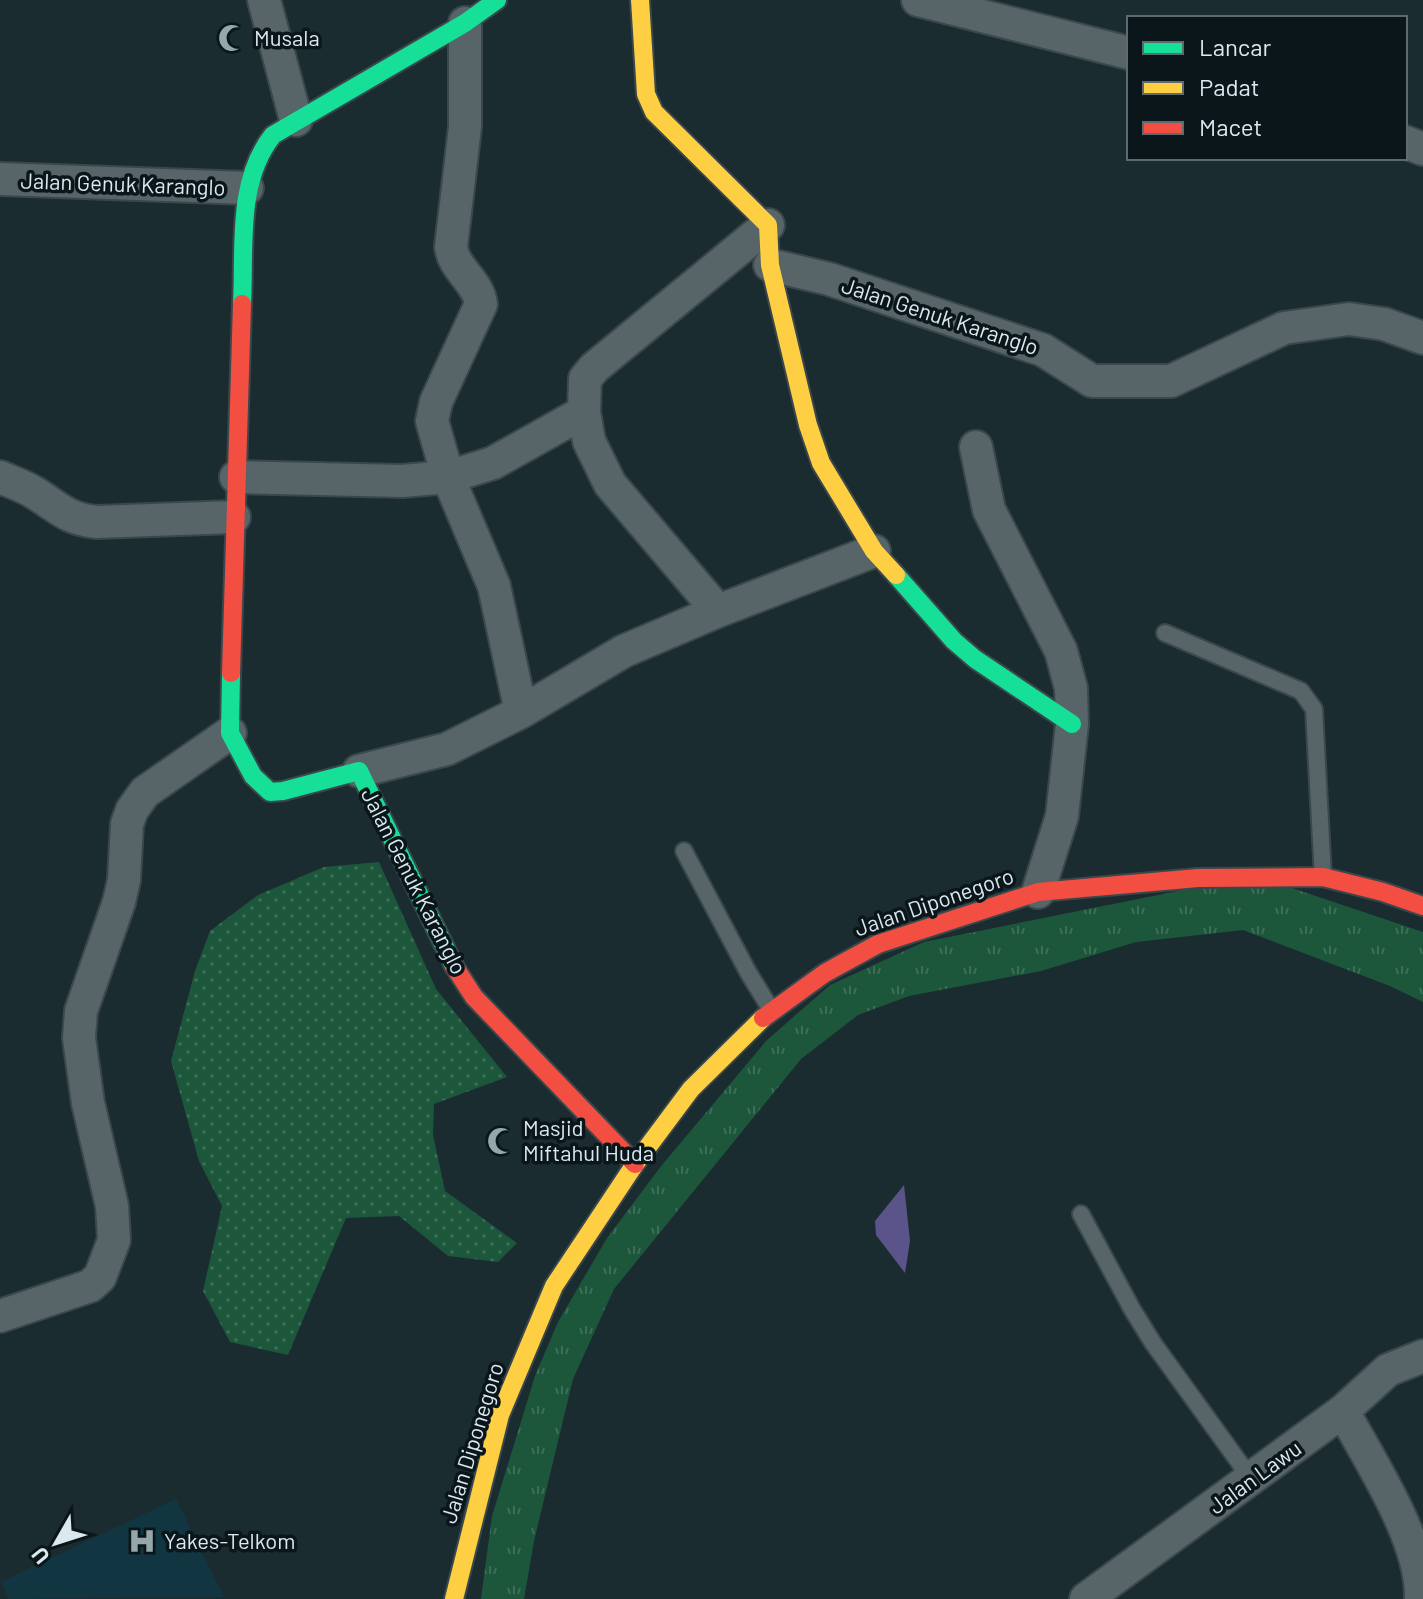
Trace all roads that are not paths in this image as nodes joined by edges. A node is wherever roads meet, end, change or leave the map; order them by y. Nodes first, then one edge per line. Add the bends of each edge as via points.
1 (264, 0) edge
2 (497, 0) edge
3 (640, 0) edge
4 (918, 0) edge
5 (465, 23) junction
6 (1127, 52) edge
7 (296, 120) junction
8 (0, 179) edge
9 (247, 188) junction
10 (768, 225) junction
11 (770, 265) junction
12 (1423, 338) edge
13 (584, 412) junction
14 (976, 447) dead end
15 (0, 477) edge
16 (236, 477) junction
17 (448, 477) junction
18 (234, 517) junction
19 (874, 551) junction
20 (718, 611) junction
21 (1165, 633) dead end
22 (521, 712) junction
23 (1072, 724) junction
24 (230, 733) junction
25 (359, 771) junction
26 (684, 851) dead end
27 (1323, 877) junction
28 (1038, 892) junction
29 (1423, 906) edge
30 (771, 1010) junction
31 (635, 1164) junction
32 (1081, 1214) dead end
33 (0, 1316) edge
34 (1423, 1356) edge
35 (1343, 1411) junction
36 (1252, 1480) junction
37 (454, 1599) edge
38 (1086, 1599) edge
39 (1421, 1599) edge

1 - 7 street
2 - 5 street, Jalan Genuk Karanglo
3 - 10 street via 646,94 654,112
4 - 6 street
5 - 7 street, Jalan Genuk Karanglo
5 - 17 street via 465,127 451,247 454,262 480,294 481,304 433,411
7 - 9 street, Jalan Genuk Karanglo via 266,143
8 - 9 street, Jalan Genuk Karanglo
9 - 16 street, Jalan Genuk Karanglo
10 - 11 street
10 - 13 street via 594,368 585,379
11 - 12 street, Jalan Genuk Karanglo via 829,279 1043,350 1092,381 1171,381 1284,328 1349,319
11 - 19 street via 821,463
13 - 17 street via 493,463
13 - 20 street via 589,441 610,484
14 - 23 street via 989,510 1061,651 1071,688
15 - 18 street via 77,520
16 - 17 street
16 - 18 street, Jalan Genuk Karanglo
17 - 22 street via 494,586
18 - 24 street, Jalan Genuk Karanglo
19 - 20 street, Jalan Genuk Karanglo
19 - 23 street via 954,641
20 - 22 street, Jalan Genuk Karanglo via 624,651
21 - 27 lane via 1301,691 1314,709
22 - 25 street, Jalan Genuk Karanglo via 447,749
23 - 28 street via 1062,816
24 - 25 street, Jalan Genuk Karanglo via 253,776 270,792
24 - 33 street via 145,792 132,810 124,837 119,902 81,1011 79,1038 88,1103 112,1206 114,1240 107,1262 90,1286
25 - 31 street, Jalan Genuk Karanglo via 474,997
26 - 30 lane
27 - 28 street, Jalan Diponegoro via 1198,878
27 - 29 street, Jalan Diponegoro
28 - 30 street, Jalan Diponegoro via 878,944
30 - 31 street, Jalan Diponegoro via 691,1089
31 - 37 street, Jalan Diponegoro via 554,1286 511,1384
32 - 36 lane via 1153,1343
34 - 35 street, Jalan Lawu via 1388,1370
35 - 36 street, Jalan Lawu
35 - 39 street via 1404,1524 1416,1556
36 - 38 street, Jalan Lawu

